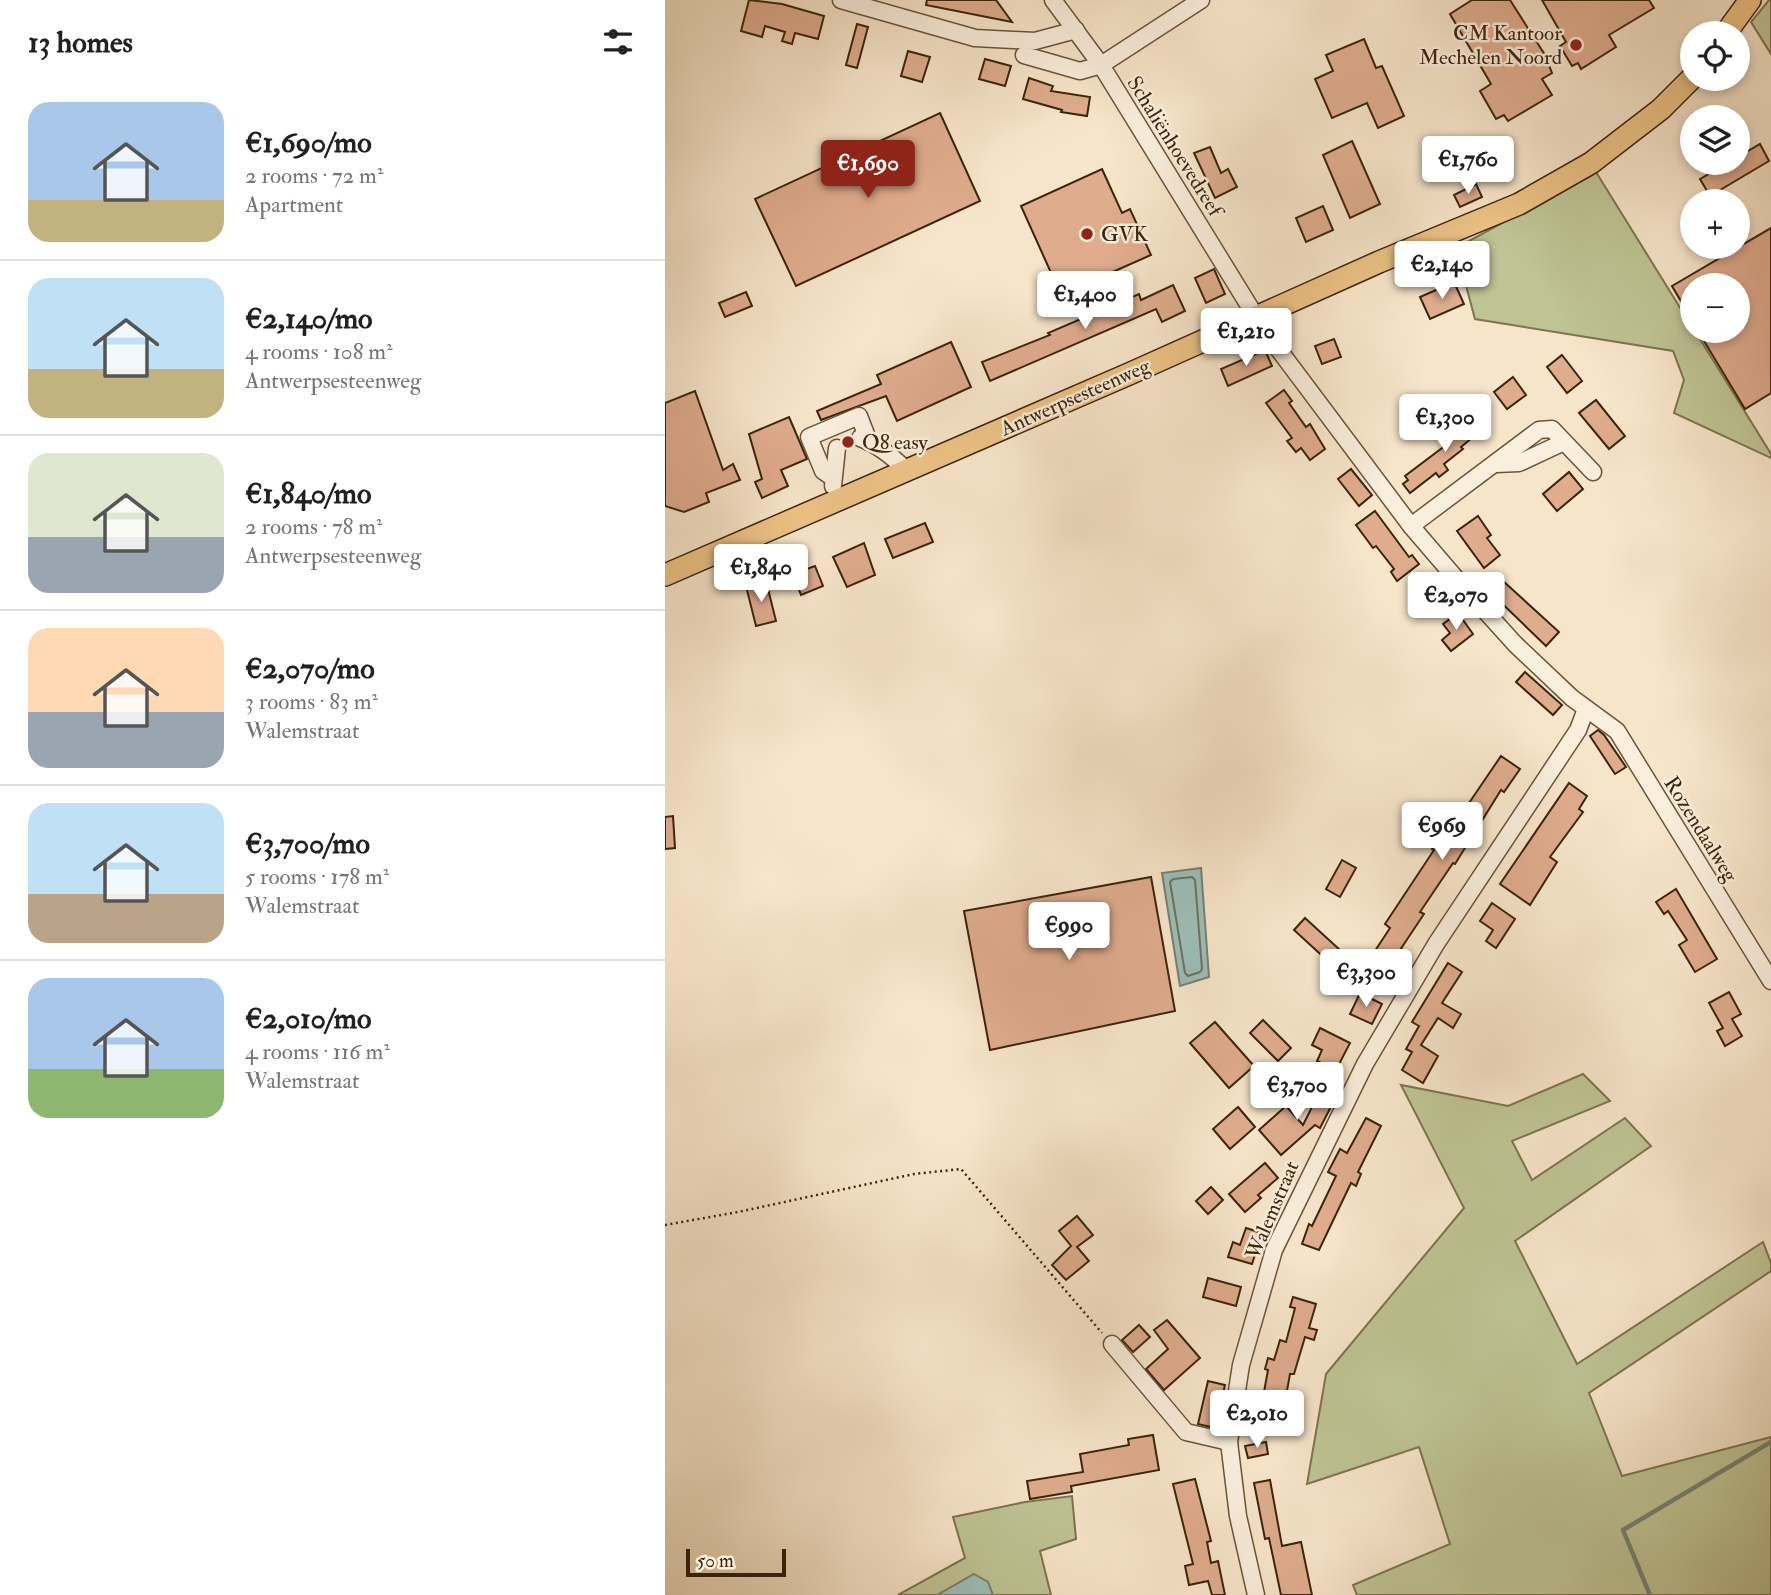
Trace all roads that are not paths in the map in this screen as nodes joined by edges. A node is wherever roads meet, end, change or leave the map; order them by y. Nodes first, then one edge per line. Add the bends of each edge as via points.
1 (841, 0) edge
2 (1053, 0) edge
3 (1201, 0) edge
4 (1750, 0) edge
5 (1735, 21) edge
6 (1076, 30) junction
7 (1024, 55) dead end
8 (1101, 65) junction
9 (1680, 90) edge
10 (1257, 317) junction
11 (837, 448) dead end
12 (906, 471) junction
13 (1593, 472) dead end
14 (833, 478) junction
15 (834, 502) junction
16 (1411, 526) junction
17 (665, 575) edge
18 (1586, 709) junction
19 (1771, 981) edge
20 (1112, 1344) road end
21 (1229, 1442) junction
22 (1255, 1595) edge

1 - 6 street via 975,38 1035,41
2 - 6 street, Schaliënhoevedreef
3 - 8 street
4 - 5 main road
6 - 8 street, Schaliënhoevedreef
7 - 8 street via 1080,71
8 - 10 street, Schaliënhoevedreef
9 - 10 main road, Antwerpsesteenweg via 1591,163 1519,204
10 - 12 main road, Antwerpsesteenweg
10 - 16 street
11 - 14 street
12 - 14 street via 893,457 864,440 859,416 809,437 823,471
12 - 15 main road, Antwerpsesteenweg
13 - 16 street via 1564,442 1518,463 1496,464
14 - 15 street
15 - 17 main road, Antwerpsesteenweg
16 - 18 street via 1515,644
18 - 19 street, Rozendaalweg via 1616,731
18 - 21 street, Walemstraat via 1578,730 1436,944 1379,1040 1310,1174 1274,1250 1241,1365
20 - 21 street via 1186,1432
21 - 22 street, Walemstraat via 1238,1516

